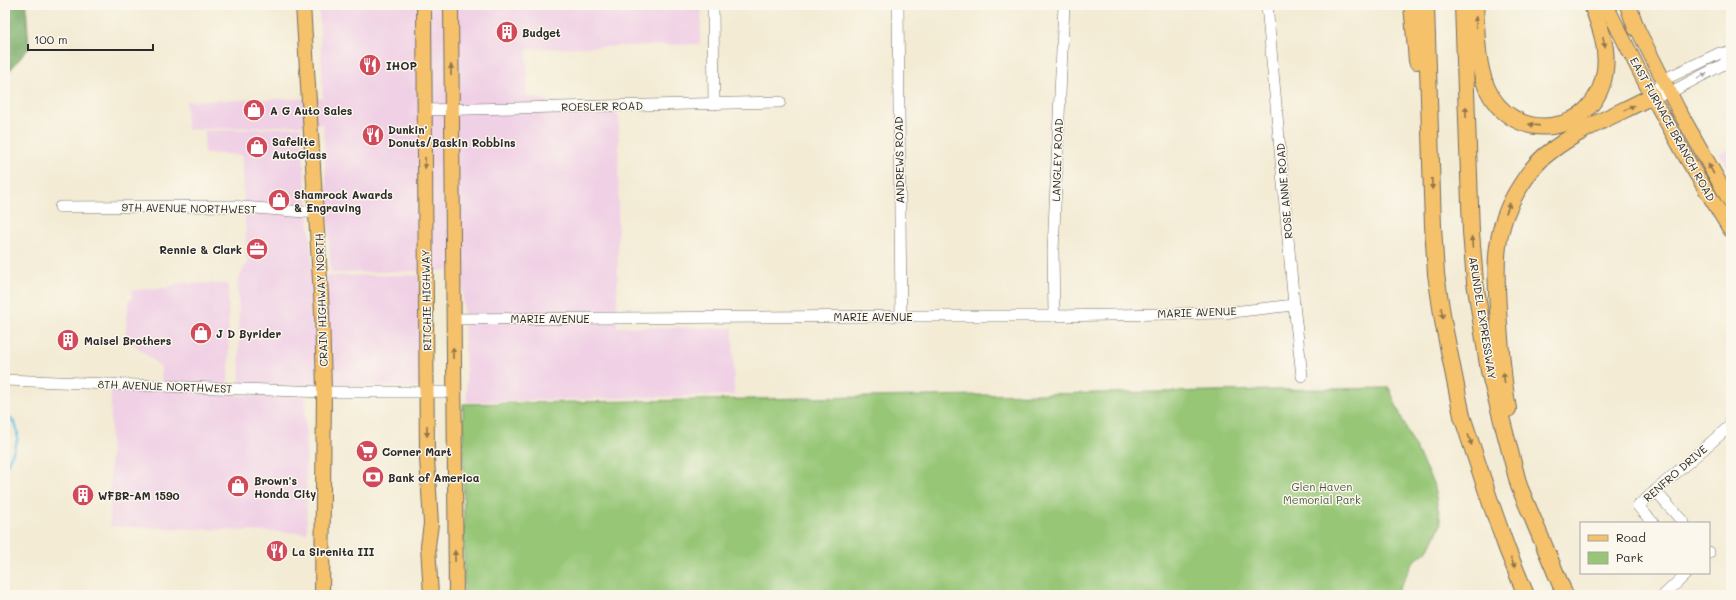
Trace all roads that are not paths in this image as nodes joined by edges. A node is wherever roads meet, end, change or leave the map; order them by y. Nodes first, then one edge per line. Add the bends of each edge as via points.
1 (303, 5) edge
2 (424, 5) edge
3 (451, 5) edge
4 (713, 5) edge
5 (898, 5) edge
6 (1064, 5) edge
7 (1267, 5) edge
8 (1412, 5) edge
9 (1426, 5) edge
10 (1463, 5) edge
11 (1475, 5) edge
12 (1592, 5) edge
13 (1606, 5) edge
14 (1627, 5) edge
15 (1636, 28) joint
16 (1731, 54) edge
17 (1663, 80) junction
18 (1669, 93) junction
19 (1652, 96) junction
20 (780, 102) dead end
21 (714, 104) junction
22 (425, 110) junction
23 (451, 110) junction
24 (1431, 152) junction
25 (1731, 203) edge
26 (60, 207) dead end
27 (317, 213) junction
28 (1731, 231) edge
29 (1294, 305) junction
30 (901, 316) junction
31 (1054, 316) junction
32 (453, 319) junction
33 (1302, 376) dead end
34 (5, 380) edge
35 (324, 392) junction
36 (427, 392) junction
37 (454, 392) junction
38 (1731, 411) edge
39 (1731, 418) edge
40 (1731, 425) edge
41 (1519, 486) junction
42 (1656, 491) junction
43 (1652, 522) edge
44 (1683, 522) edge
45 (1686, 574) edge
46 (322, 595) edge
47 (431, 595) edge
48 (456, 595) edge
49 (1526, 595) edge
50 (1565, 595) edge
51 (1664, 595) edge

1 - 27 main road, CRAIN HIGHWAY NORTH
2 - 22 main road, RITCHIE HIGHWAY
23 -> 3 main road
4 - 21 street
5 - 30 street, ANDREWS ROAD
6 - 31 street, LANGLEY ROAD via 1053,251
7 - 29 street, ROSE ANNE ROAD
8 - 24 highway via 1422,133
9 - 24 highway
41 -> 10 highway, ARUNDEL EXPRESSWAY via 1489,371 1475,282 1467,146
12 -> 11 highway via 1601,27 1606,53 1599,93 1583,114 1551,126 1531,126 1513,118 1494,100 1486,87 1481,70
13 - 19 main road, EAST FURNACE BRANCH ROAD
14 - 15 highway
15 - 17 main road, EAST FURNACE BRANCH ROAD
16 - 17 street via 1720,53
18 -> 16 street via 1724,64
17 - 18 main road, EAST FURNACE BRANCH ROAD
17 - 19 street
18 - 19 street
25 -> 18 main road, EAST FURNACE BRANCH ROAD
19 - 28 main road, EAST FURNACE BRANCH ROAD
41 -> 19 highway via 1515,434 1508,408 1501,354 1496,275 1498,238 1502,222 1511,200 1530,171 1550,151
20 - 21 street, ROESLER ROAD
21 - 23 street, ROESLER ROAD
22 - 23 street, ROESLER ROAD
22 -> 36 main road, RITCHIE HIGHWAY
23 - 32 main road
24 -> 49 highway via 1436,274 1462,416 1507,549
26 - 27 street, 9TH AVENUE NORTHWEST via 232,206
27 - 35 main road, CRAIN HIGHWAY NORTH
29 - 31 street, MARIE AVENUE via 1223,313
29 - 33 street, ROSE ANNE ROAD
30 - 31 street, MARIE AVENUE
30 - 32 street, MARIE AVENUE
37 -> 32 main road
34 - 35 street, 8TH AVENUE NORTHWEST
35 - 36 street, 8TH AVENUE NORTHWEST
35 - 46 main road, CRAIN HIGHWAY NORTH
36 - 37 street, 8TH AVENUE NORTHWEST
36 -> 47 main road, RITCHIE HIGHWAY via 431,524 428,546
48 -> 37 main road
38 - 39 street
40 - 42 street, RENFRO DRIVE
41 - 50 highway, ARUNDEL EXPRESSWAY
42 - 43 street, RENFRO DRIVE via 1638,506
42 - 44 street
45 - 51 street

